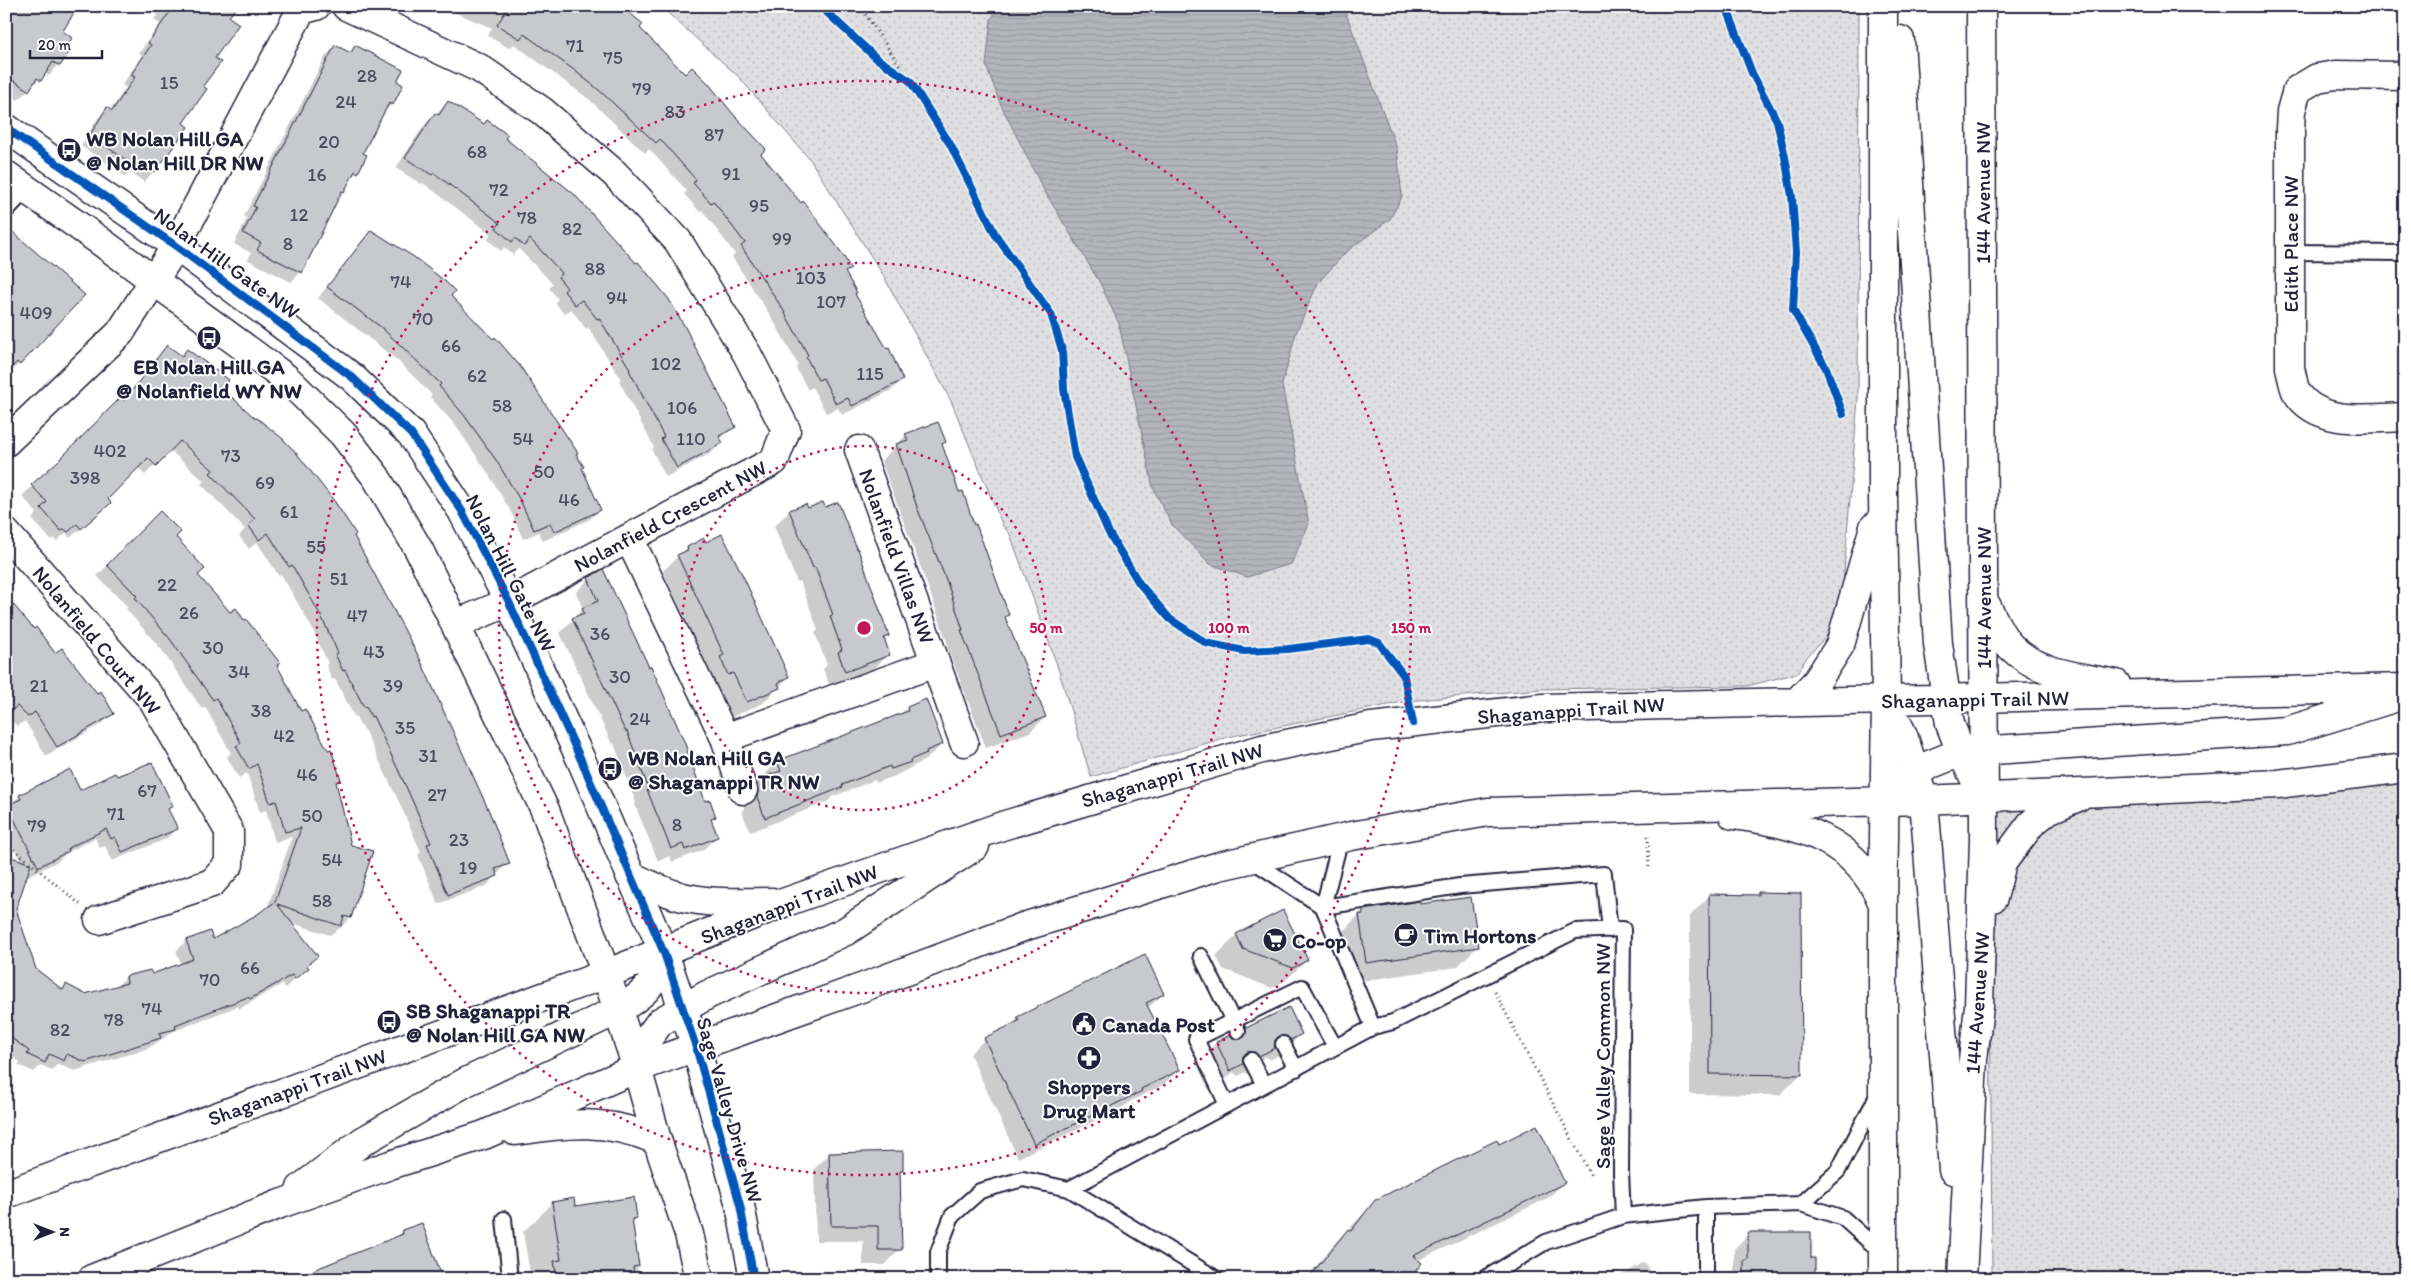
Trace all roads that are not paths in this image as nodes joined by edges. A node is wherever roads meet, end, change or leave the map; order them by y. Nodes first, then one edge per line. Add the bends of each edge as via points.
1 (316, 6) edge
2 (346, 6) edge
3 (1883, 6) edge
4 (1898, 6) edge
5 (1981, 6) edge
6 (2405, 76) edge
7 (6, 128) edge
8 (16, 182) edge
9 (6, 211) edge
10 (176, 246) junction
11 (2290, 252) junction
12 (2405, 253) edge
13 (153, 281) junction
14 (2405, 417) edge
15 (6, 442) edge
16 (860, 450) dead end
17 (1883, 496) junction
18 (6, 533) edge
19 (630, 538) junction
20 (1983, 598) junction
21 (509, 602) junction
22 (456, 624) junction
23 (935, 663) junction
24 (2405, 688) edge
25 (2164, 693) junction
26 (2405, 694) edge
27 (1946, 699) junction
28 (1983, 699) junction
29 (1798, 701) junction
30 (1886, 701) junction
31 (725, 738) junction
32 (964, 742) dead end
33 (1972, 751) junction
34 (2405, 768) edge
35 (1916, 773) junction
36 (743, 790) dead end
37 (2087, 793) junction
38 (1984, 796) junction
39 (1924, 800) junction
40 (1884, 801) junction
41 (1668, 805) junction
42 (1005, 825) junction
43 (1341, 838) junction
44 (1250, 859) junction
45 (630, 876) junction
46 (783, 903) junction
47 (1883, 905) junction
48 (1323, 907) junction
49 (99, 920) road end
50 (1610, 930) junction
51 (1982, 940) junction
52 (664, 953) junction
53 (1201, 956) dead end
54 (606, 974) junction
55 (683, 1008) junction
56 (618, 1010) junction
57 (1235, 1026) junction
58 (1373, 1027) junction
59 (1283, 1044) dead end
60 (696, 1047) junction
61 (1334, 1047) junction
62 (1251, 1060) dead end
63 (637, 1068) junction
64 (1296, 1069) junction
65 (1884, 1083) junction
66 (1264, 1085) junction
67 (1227, 1105) junction
68 (484, 1135) junction
69 (657, 1140) junction
70 (1069, 1189) junction
71 (6, 1194) edge
72 (280, 1204) junction
73 (1801, 1204) junction
74 (1706, 1207) junction
75 (1623, 1216) junction
76 (504, 1219) dead end
77 (1883, 1266) edge
78 (92, 1279) edge
79 (510, 1279) edge
80 (699, 1279) edge
81 (754, 1279) edge
82 (938, 1279) edge
83 (1217, 1279) edge
84 (1484, 1279) edge
85 (1706, 1279) edge
86 (1961, 1279) edge

1 - 10 main road via 301,10
2 - 19 main road, Nolanfield Crescent NW via 479,68 557,123 615,174 678,241 747,354 786,430 774,461
3 - 17 main road
4 - 27 main road via 1938,644
5 - 20 main road, 144 Avenue NW
6 - 11 main road, Edith Place NW via 2336,75 2317,78 2297,90 2290,130
7 - 10 main road, Nolan Hill Gate NW
8 - 9 lane
8 - 13 main road
10 - 13 main road
10 - 21 main road, Nolan Hill Gate NW via 352,376 411,434 462,511
11 - 12 lane
11 - 14 main road, Edith Place NW via 2290,368 2296,390 2309,405 2328,414 2348,418
13 - 15 main road via 120,334
13 - 22 main road via 286,378 343,434 376,477 419,550
16 - 23 main road, Nolanfield Villas NW
17 - 29 main road via 1840,645 1817,682
17 - 30 main road
18 - 49 main road, Nolanfield Court NW via 153,700 230,831 229,864 212,884
19 - 21 main road, Nolanfield Crescent NW
19 - 31 main road
20 - 25 main road via 2010,646 2031,662 2056,672
20 - 28 main road, 144 Avenue NW
21 - 22 main road, Nolanfield Crescent NW
21 - 45 main road, Nolan Hill Gate NW
22 - 54 main road via 545,810
23 - 31 main road, Nolanfield Villas NW
23 - 32 main road, Nolanfield Villas NW
24 - 25 main road, Shaganappi Trail NW
25 - 28 main road, Shaganappi Trail NW
26 - 33 main road via 2287,731
27 - 28 main road, Shaganappi Trail NW
27 - 30 main road, Shaganappi Trail NW
27 - 33 main road via 1950,724
28 - 33 main road, 144 Avenue NW
29 - 30 main road, Shaganappi Trail NW
29 - 42 main road, Shaganappi Trail NW via 1544,708 1371,727 1262,748
30 - 35 main road
30 - 40 main road
31 - 36 main road
33 - 35 main road via 1929,765
33 - 38 main road, 144 Avenue NW
34 - 37 main road via 2278,784
35 - 39 main road
35 - 40 main road
37 - 38 main road
37 - 51 main road via 2048,810 2013,846 2002,863
38 - 39 main road
38 - 51 main road, 144 Avenue NW
39 - 40 main road
39 - 86 main road
40 - 41 main road
40 - 47 main road
41 - 43 main road via 1488,812
41 - 47 main road via 1737,815 1818,835 1833,842 1867,874
42 - 46 main road, Shaganappi Trail NW
42 - 55 main road via 846,931
43 - 44 main road
43 - 48 lane
44 - 48 lane
44 - 60 main road via 1023,927
45 - 46 main road via 664,892 687,898 711,902
45 - 52 main road, Nolan Hill Gate NW
46 - 52 main road, Shaganappi Trail NW
47 - 65 main road
48 - 50 lane via 1460,886 1604,874
48 - 58 lane
50 - 58 lane, Sage Valley Common NW via 1575,931 1393,1022
50 - 75 lane, Sage Valley Common NW via 1623,929
51 - 86 main road, 144 Avenue NW
52 - 54 main road, Shaganappi Trail NW
52 - 55 main road, Sage Valley Drive NW
52 - 56 main road via 657,976 641,996
53 - 57 lane
54 - 56 main road
54 - 71 main road, Shaganappi Trail NW
55 - 60 main road, Sage Valley Drive NW
55 - 63 main road via 660,1022 649,1038
56 - 63 main road
56 - 72 main road via 466,1082 363,1141
57 - 61 lane via 1266,1011 1302,987
57 - 67 lane via 1196,1040
58 - 61 lane, Sage Valley Common NW
59 - 64 lane
60 - 63 main road
60 - 81 main road, Sage Valley Drive NW via 740,1205
61 - 64 lane, Sage Valley Common NW
62 - 66 lane
63 - 68 main road
63 - 69 main road
64 - 66 lane, Sage Valley Common NW
65 - 73 lane via 1838,1171
65 - 77 main road
66 - 67 lane, Sage Valley Common NW
67 - 70 lane, Sage Valley Common NW
68 - 69 main road via 562,1124 597,1124 614,1125
68 - 72 main road
69 - 80 main road via 690,1234
70 - 82 lane via 1023,1180 980,1191 952,1216 938,1252
70 - 83 lane
72 - 78 main road
73 - 74 lane
73 - 77 lane via 1843,1218
74 - 75 lane
74 - 85 lane
75 - 84 lane via 1546,1242
76 - 79 lane

